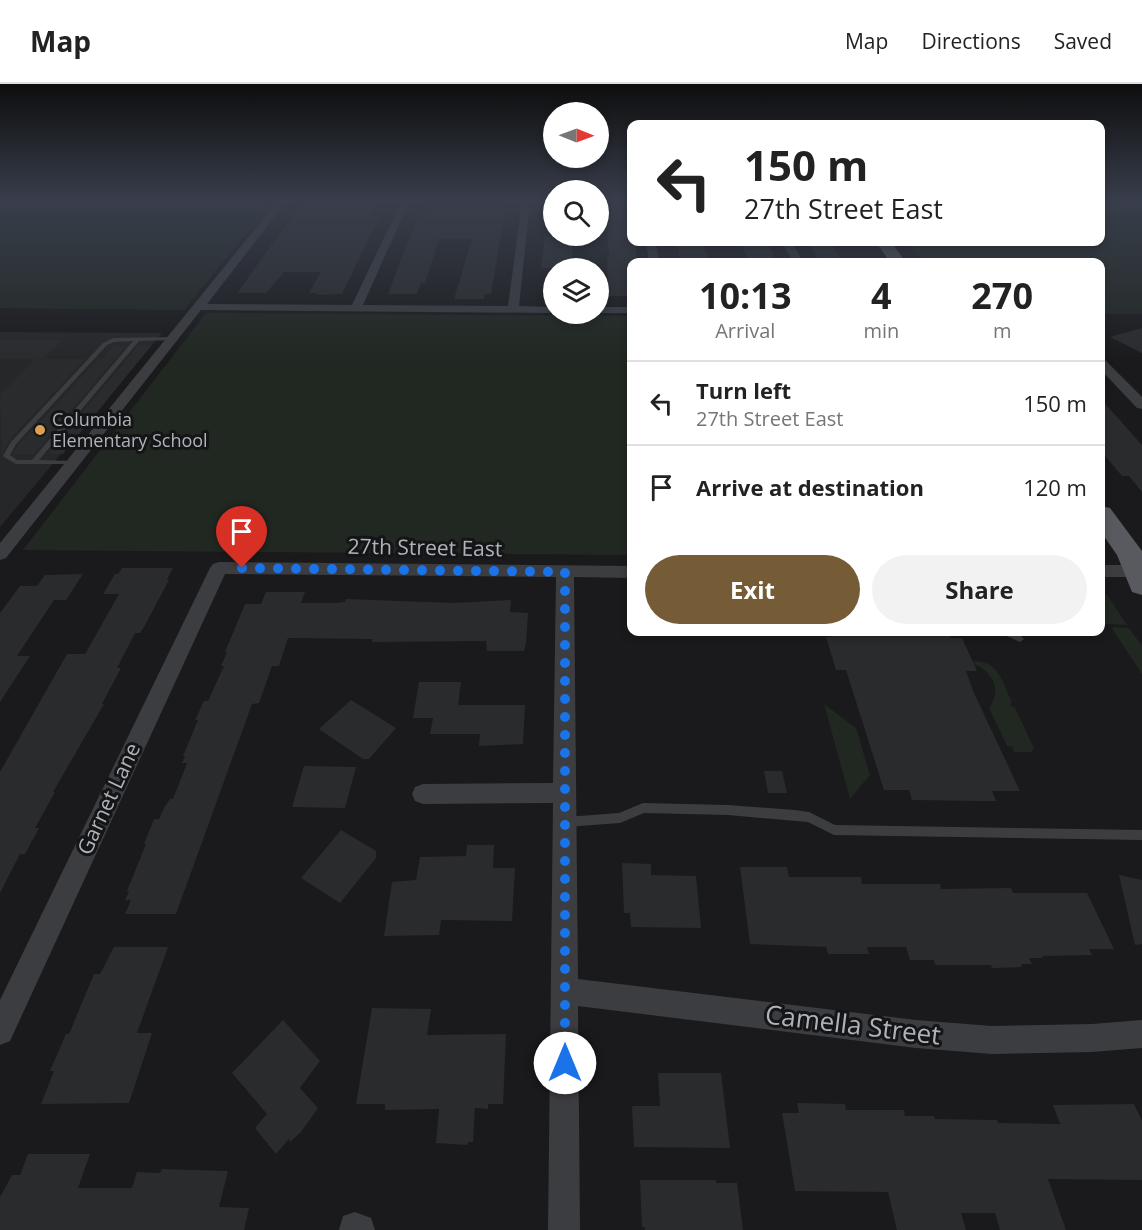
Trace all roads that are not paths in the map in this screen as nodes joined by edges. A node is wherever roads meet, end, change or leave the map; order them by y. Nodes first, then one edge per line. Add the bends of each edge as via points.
1 (240, 255) edge
2 (380, 255) edge
3 (520, 255) edge
4 (200, 307) junction
5 (356, 308) junction
6 (513, 309) junction
7 (543, 310) edge
8 (609, 310) edge
9 (627, 310) edge
10 (137, 339) junction
11 (173, 339) junction
12 (1105, 367) edge
13 (1142, 405) edge
14 (33, 463) junction
15 (72, 463) junction
16 (1105, 519) edge
17 (0, 554) edge
18 (219, 568) joint
19 (565, 572) junction
20 (627, 572) edge
21 (1105, 572) edge
22 (1140, 576) edge
23 (1014, 636) edge
24 (1020, 639) dead end
25 (565, 793) junction
26 (423, 794) dead end
27 (566, 822) junction
28 (1142, 835) edge
29 (565, 991) junction
30 (0, 1031) edge
31 (1142, 1034) edge
32 (564, 1230) edge

1 - 4 street
2 - 5 street
3 - 6 street
4 - 5 street
4 - 11 street
5 - 6 street
6 - 7 street
8 - 9 street
10 - 11 lane
10 - 14 lane
10 - 14 lane via 105,344 13,443 6,456 16,462
11 - 15 street
12 - 13 street
14 - 15 lane
15 - 17 street
16 - 22 main road via 1130,553
18 - 19 street, 27th Street East
18 - 30 street, Garnet Lane
19 - 20 street, 27th Street East
19 - 25 street
21 - 22 street
23 - 24 lane
25 - 26 street
25 - 27 street
27 - 28 lane via 620,818 643,808 795,815 834,830
27 - 29 street
29 - 31 street, Camella Street via 949,1037 1004,1040
29 - 32 street

